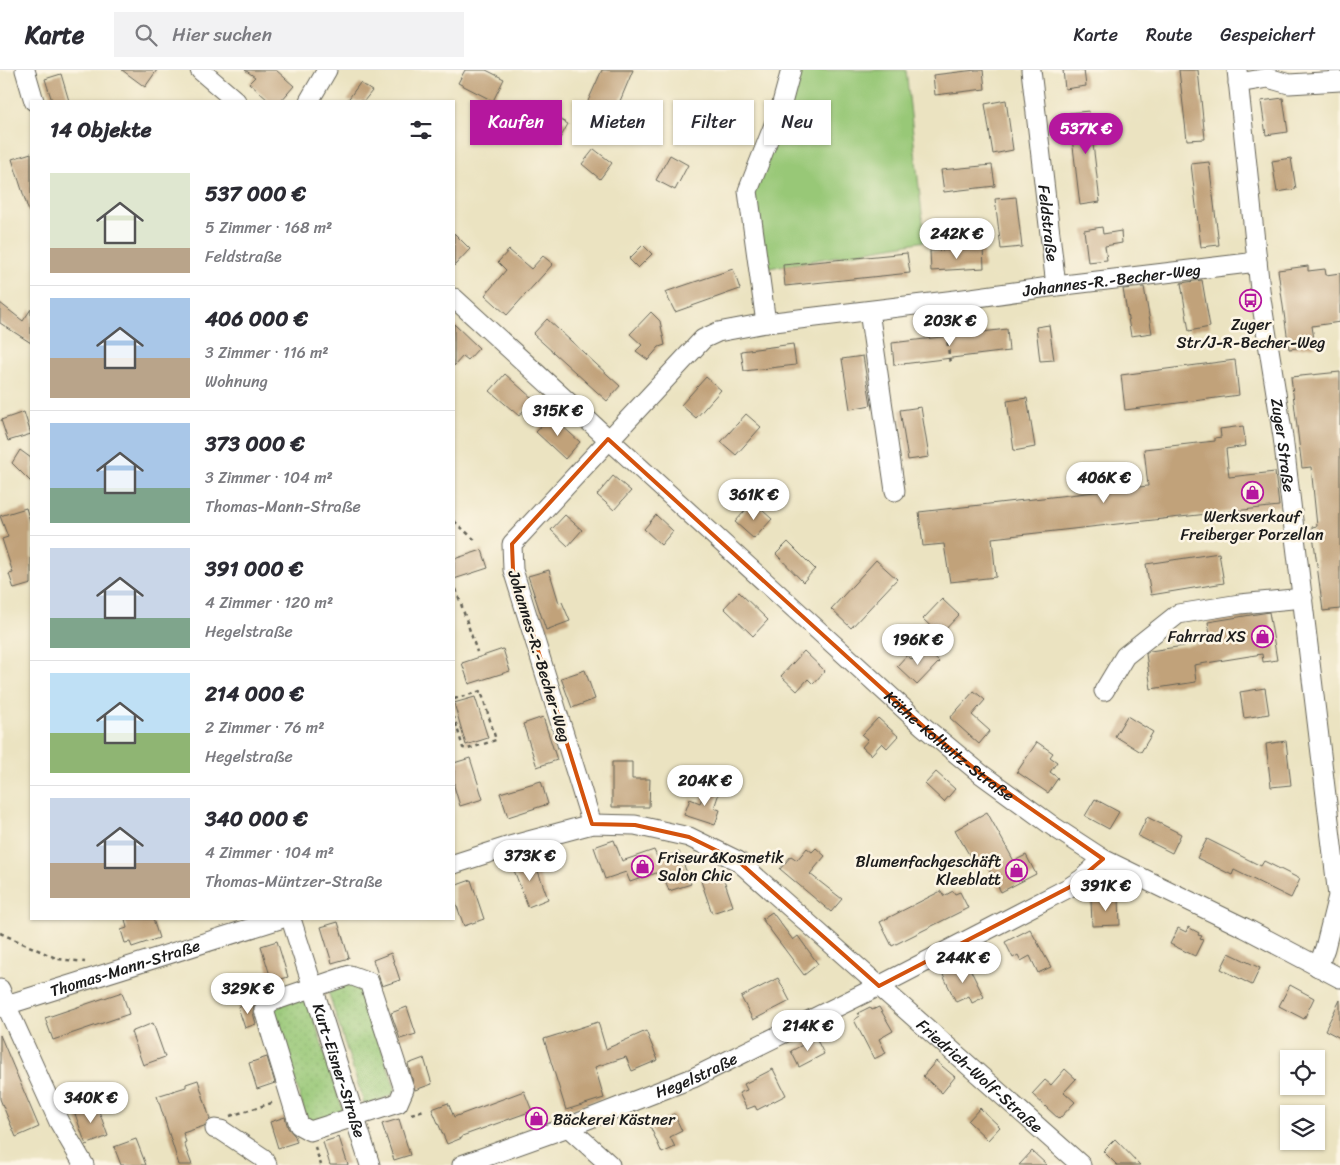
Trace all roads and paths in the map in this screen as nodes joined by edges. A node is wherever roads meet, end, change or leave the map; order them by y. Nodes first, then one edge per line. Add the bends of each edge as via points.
1 (24, 70) edge
2 (200, 70) edge
3 (327, 70) edge
4 (790, 70) edge
5 (1031, 70) edge
6 (1238, 77) edge
7 (1340, 81) edge
8 (34, 100) edge
9 (235, 100) edge
10 (310, 100) edge
11 (1257, 262) junction
12 (1056, 286) junction
13 (455, 299) edge
14 (943, 302) junction
15 (869, 310) junction
16 (766, 323) junction
17 (950, 365) dead end
18 (608, 439) junction
19 (895, 491) dead end
20 (455, 522) edge
21 (476, 541) dead end
22 (456, 589) dead end
23 (1303, 598) junction
24 (477, 652) dead end
25 (1104, 691) dead end
26 (455, 699) edge
27 (455, 720) edge
28 (592, 824) junction
29 (1103, 859) junction
30 (455, 864) edge
31 (273, 920) edge
32 (291, 920) edge
33 (238, 925) edge
34 (0, 933) edge
35 (91, 963) dead end
36 (1318, 967) junction
37 (1340, 978) edge
38 (879, 986) junction
39 (313, 988) junction
40 (2, 1000) edge
41 (290, 1097) junction
42 (354, 1117) junction
43 (568, 1126) junction
44 (215, 1129) joint
45 (84, 1165) edge
46 (267, 1165) edge
47 (370, 1165) edge
48 (462, 1165) edge
49 (610, 1165) edge
50 (1081, 1165) edge

1 - 8 street
2 - 9 street
3 - 10 street
4 - 16 street via 782,107 748,191
5 - 12 street, Feldstraße
6 - 7 street via 1268,78 1289,84
6 - 11 street, Zuger Straße
11 - 12 street, Johannes-R.-Becher-Weg
11 - 23 street, Zuger Straße
12 - 14 street, Johannes-R.-Becher-Weg
13 - 18 street, Käthe-Kollwitz-Straße
14 - 15 street, Johannes-R.-Becher-Weg
14 - 17 path
15 - 16 street, Johannes-R.-Becher-Weg
15 - 19 street
16 - 18 street, Johannes-R.-Becher-Weg via 718,332 703,339
18 - 28 street, Johannes-R.-Becher-Weg via 512,544 513,570
18 - 29 street, Käthe-Kollwitz-Straße via 924,728 981,774
20 - 21 path
22 - 24 path
23 - 25 street via 1178,614 1125,656
23 - 36 street, Zuger Straße via 1338,896
26 - 27 path via 481,691 496,740 463,748
28 - 30 street
28 - 38 street via 635,825 689,837 738,861
29 - 36 street, Käthe-Kollwitz-Straße
29 - 38 street, Hegelstraße via 1070,887
31 - 33 street, Thomas-Mann-Straße
32 - 39 street, Kurt-Eisner-Straße
33 - 40 street, Thomas-Mann-Straße
34 - 35 path via 58,959
36 - 37 street, Käthe-Kollwitz-Straße
38 - 43 street, Hegelstraße via 693,1078
38 - 50 street, Friedrich-Wolf-Straße
39 - 41 street via 270,1002 264,1010
39 - 42 street, Kurt-Eisner-Straße
39 - 42 street via 350,975 369,982 404,1089 398,1103
40 - 45 street via 59,1122
41 - 42 street via 299,1125 310,1131
41 - 44 path via 217,1120
42 - 47 street, Kurt-Eisner-Straße
43 - 48 street, Hegelstraße
43 - 49 street
44 - 46 street via 263,1158

